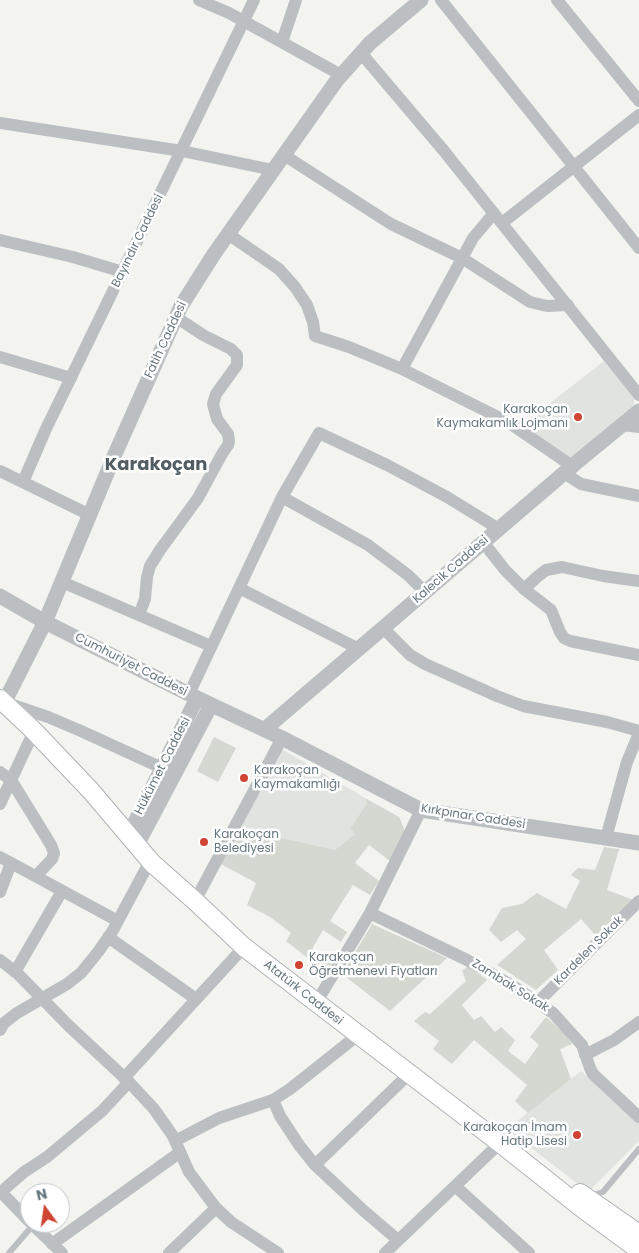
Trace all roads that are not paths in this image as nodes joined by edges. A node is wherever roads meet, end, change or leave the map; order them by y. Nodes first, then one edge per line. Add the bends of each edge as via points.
1 (199, 0) edge
2 (254, 0) edge
3 (296, 0) edge
4 (421, 0) edge
5 (440, 0) edge
6 (557, 0) edge
7 (245, 22) junction
8 (282, 42) junction
9 (361, 53) junction
10 (341, 75) junction
11 (639, 101) edge
12 (639, 115) edge
13 (0, 123) edge
14 (182, 151) junction
15 (284, 155) junction
16 (574, 166) junction
17 (273, 170) junction
18 (498, 218) junction
19 (228, 234) junction
20 (0, 240) edge
21 (639, 248) edge
22 (462, 258) junction
23 (123, 272) junction
24 (568, 305) junction
25 (176, 317) junction
26 (0, 357) edge
27 (402, 369) junction
28 (71, 378) junction
29 (639, 395) edge
30 (639, 411) edge
31 (622, 425) junction
32 (639, 427) edge
33 (568, 470) junction
34 (0, 472) edge
35 (22, 482) junction
36 (639, 496) edge
37 (282, 497) junction
38 (90, 514) junction
39 (499, 529) junction
40 (483, 542) junction
41 (639, 581) edge
42 (62, 582) junction
43 (239, 588) junction
44 (524, 589) junction
45 (425, 592) junction
46 (0, 596) edge
47 (139, 615) junction
48 (46, 622) junction
49 (384, 628) junction
50 (211, 646) junction
51 (359, 649) junction
52 (639, 655) edge
53 (193, 696) junction
54 (2, 701) edge
55 (211, 705) junction
56 (264, 730) junction
57 (34, 731) junction
58 (639, 731) edge
59 (639, 736) edge
60 (282, 738) junction
61 (162, 768) junction
62 (0, 772) edge
63 (11, 780) junction
64 (0, 804) edge
65 (421, 810) junction
66 (606, 838) junction
67 (133, 840) junction
68 (639, 844) edge
69 (6, 860) edge
70 (150, 861) junction
71 (36, 876) junction
72 (62, 891) junction
73 (0, 892) edge
74 (195, 900) junction
75 (639, 901) edge
76 (370, 913) junction
77 (118, 921) junction
78 (108, 937) junction
79 (244, 947) junction
80 (0, 960) edge
81 (15, 972) junction
82 (41, 999) junction
83 (196, 999) junction
84 (538, 1002) junction
85 (316, 1003) junction
86 (639, 1022) edge
87 (2, 1026) edge
88 (358, 1035) junction
89 (585, 1055) junction
90 (409, 1074) junction
91 (126, 1080) junction
92 (273, 1100) junction
93 (639, 1117) edge
94 (500, 1143) junction
95 (177, 1147) junction
96 (639, 1149) edge
97 (315, 1165) junction
98 (455, 1186) junction
99 (1, 1192) edge
100 (586, 1196) junction
101 (216, 1208) junction
102 (20, 1212) edge
103 (24, 1233) edge
104 (41, 1233) edge
105 (639, 1234) edge
106 (398, 1240) junction
107 (57, 1248) edge
108 (639, 1250) edge
109 (9, 1253) edge
110 (169, 1253) edge
111 (278, 1253) edge
112 (384, 1253) edge
113 (529, 1253) edge

1 - 7 street
2 - 7 street, Bayındır Caddesi
3 - 8 street
4 - 9 street, Fatih Caddesi
5 - 16 street
6 - 11 street
7 - 8 street
7 - 14 street, Bayındır Caddesi
8 - 10 street
9 - 10 street, Fatih Caddesi
9 - 18 street
10 - 15 street, Fatih Caddesi
12 - 16 street
13 - 14 street
14 - 17 street
14 - 23 street, Bayındır Caddesi
15 - 17 street, Fatih Caddesi
15 - 22 street via 391,224
16 - 18 street
16 - 21 street
17 - 19 street, Fatih Caddesi
18 - 22 street via 473,238
18 - 24 street
19 - 25 street, Fatih Caddesi
19 - 27 street via 278,269 295,287 314,322 315,336
20 - 23 street via 73,256
22 - 24 street via 530,302 547,306
22 - 27 street
23 - 28 street, Bayındır Caddesi
24 - 29 street
25 - 38 street, Fatih Caddesi
25 - 47 street via 237,355 237,365 216,394 213,404 216,419 228,434 229,441 198,498 150,566
26 - 28 street
27 - 33 street via 508,422
28 - 35 street, Bayındır Caddesi
30 - 31 street, Kalecik Caddesi
31 - 32 street
31 - 33 street, Kalecik Caddesi
33 - 36 street via 582,484
33 - 39 street, Kalecik Caddesi
34 - 35 street
35 - 38 street
37 - 39 street via 319,433 388,465
37 - 43 street
37 - 45 street via 368,544
38 - 42 street, Fatih Caddesi
39 - 40 street, Kalecik Caddesi
40 - 44 street
40 - 45 street, Kalecik Caddesi
41 - 44 street via 562,567 546,570
42 - 47 street
42 - 48 street, Fatih Caddesi
43 - 50 street
43 - 51 street
44 - 52 street via 551,610 564,638
45 - 49 street, Kalecik Caddesi
46 - 48 street, Cumhuriyet Caddesi
47 - 50 street
48 - 53 street, Cumhuriyet Caddesi
48 - 54 street, Fatih Caddesi
49 - 51 street, Kalecik Caddesi
49 - 58 street via 410,655 497,696 524,706
50 - 53 street
51 - 56 street, Kalecik Caddesi
53 - 55 street, Cumhuriyet Caddesi
53 - 61 street, Hükümet Caddesi
54 - 57 main road, Atatürk Caddesi
54 - 61 street via 48,717
55 - 56 street, Cumhuriyet Caddesi
55 - 67 street
56 - 60 street, Kırkpınar Caddesi
57 - 63 street
57 - 67 main road, Atatürk Caddesi
59 - 66 street via 627,762
60 - 65 street, Kırkpınar Caddesi
60 - 74 street
61 - 67 street, Hükümet Caddesi
62 - 63 street
63 - 64 street
63 - 71 street via 54,853
65 - 66 street, Kırkpınar Caddesi
65 - 76 street
66 - 68 street, Kırkpınar Caddesi
67 - 70 main road, Atatürk Caddesi
69 - 71 street
69 - 73 street
70 - 74 main road, Atatürk Caddesi
70 - 77 street
71 - 72 street
72 - 77 street
72 - 81 street
74 - 79 main road, Atatürk Caddesi
75 - 84 street, Kardelen Sokak
76 - 84 street, Zambak Sokak via 467,960
76 - 85 street
77 - 78 street
78 - 82 street via 81,973
78 - 83 street
79 - 83 street
79 - 85 main road, Atatürk Caddesi
80 - 81 street
81 - 82 street
82 - 87 street
82 - 91 street
83 - 91 street
84 - 89 street, Zambak Sokak via 577,1038
85 - 88 main road, Atatürk Caddesi
86 - 89 street
88 - 90 main road, Atatürk Caddesi
88 - 92 street
89 - 93 street, Zambak Sokak via 593,1074
90 - 94 main road, Atatürk Caddesi
90 - 97 street
91 - 95 street via 164,1121
91 - 99 street via 102,1111
92 - 95 street via 219,1118
92 - 97 street via 280,1116
94 - 98 street
94 - 100 main road
94 - 108 main road, Atatürk Caddesi
95 - 101 street via 189,1172
95 - 107 street
96 - 100 lane via 603,1192
97 - 106 street
98 - 106 street
98 - 113 street
99 - 102 street
100 - 105 main road
101 - 110 street
101 - 111 street via 231,1222
103 - 109 lane
104 - 107 street
106 - 112 street

